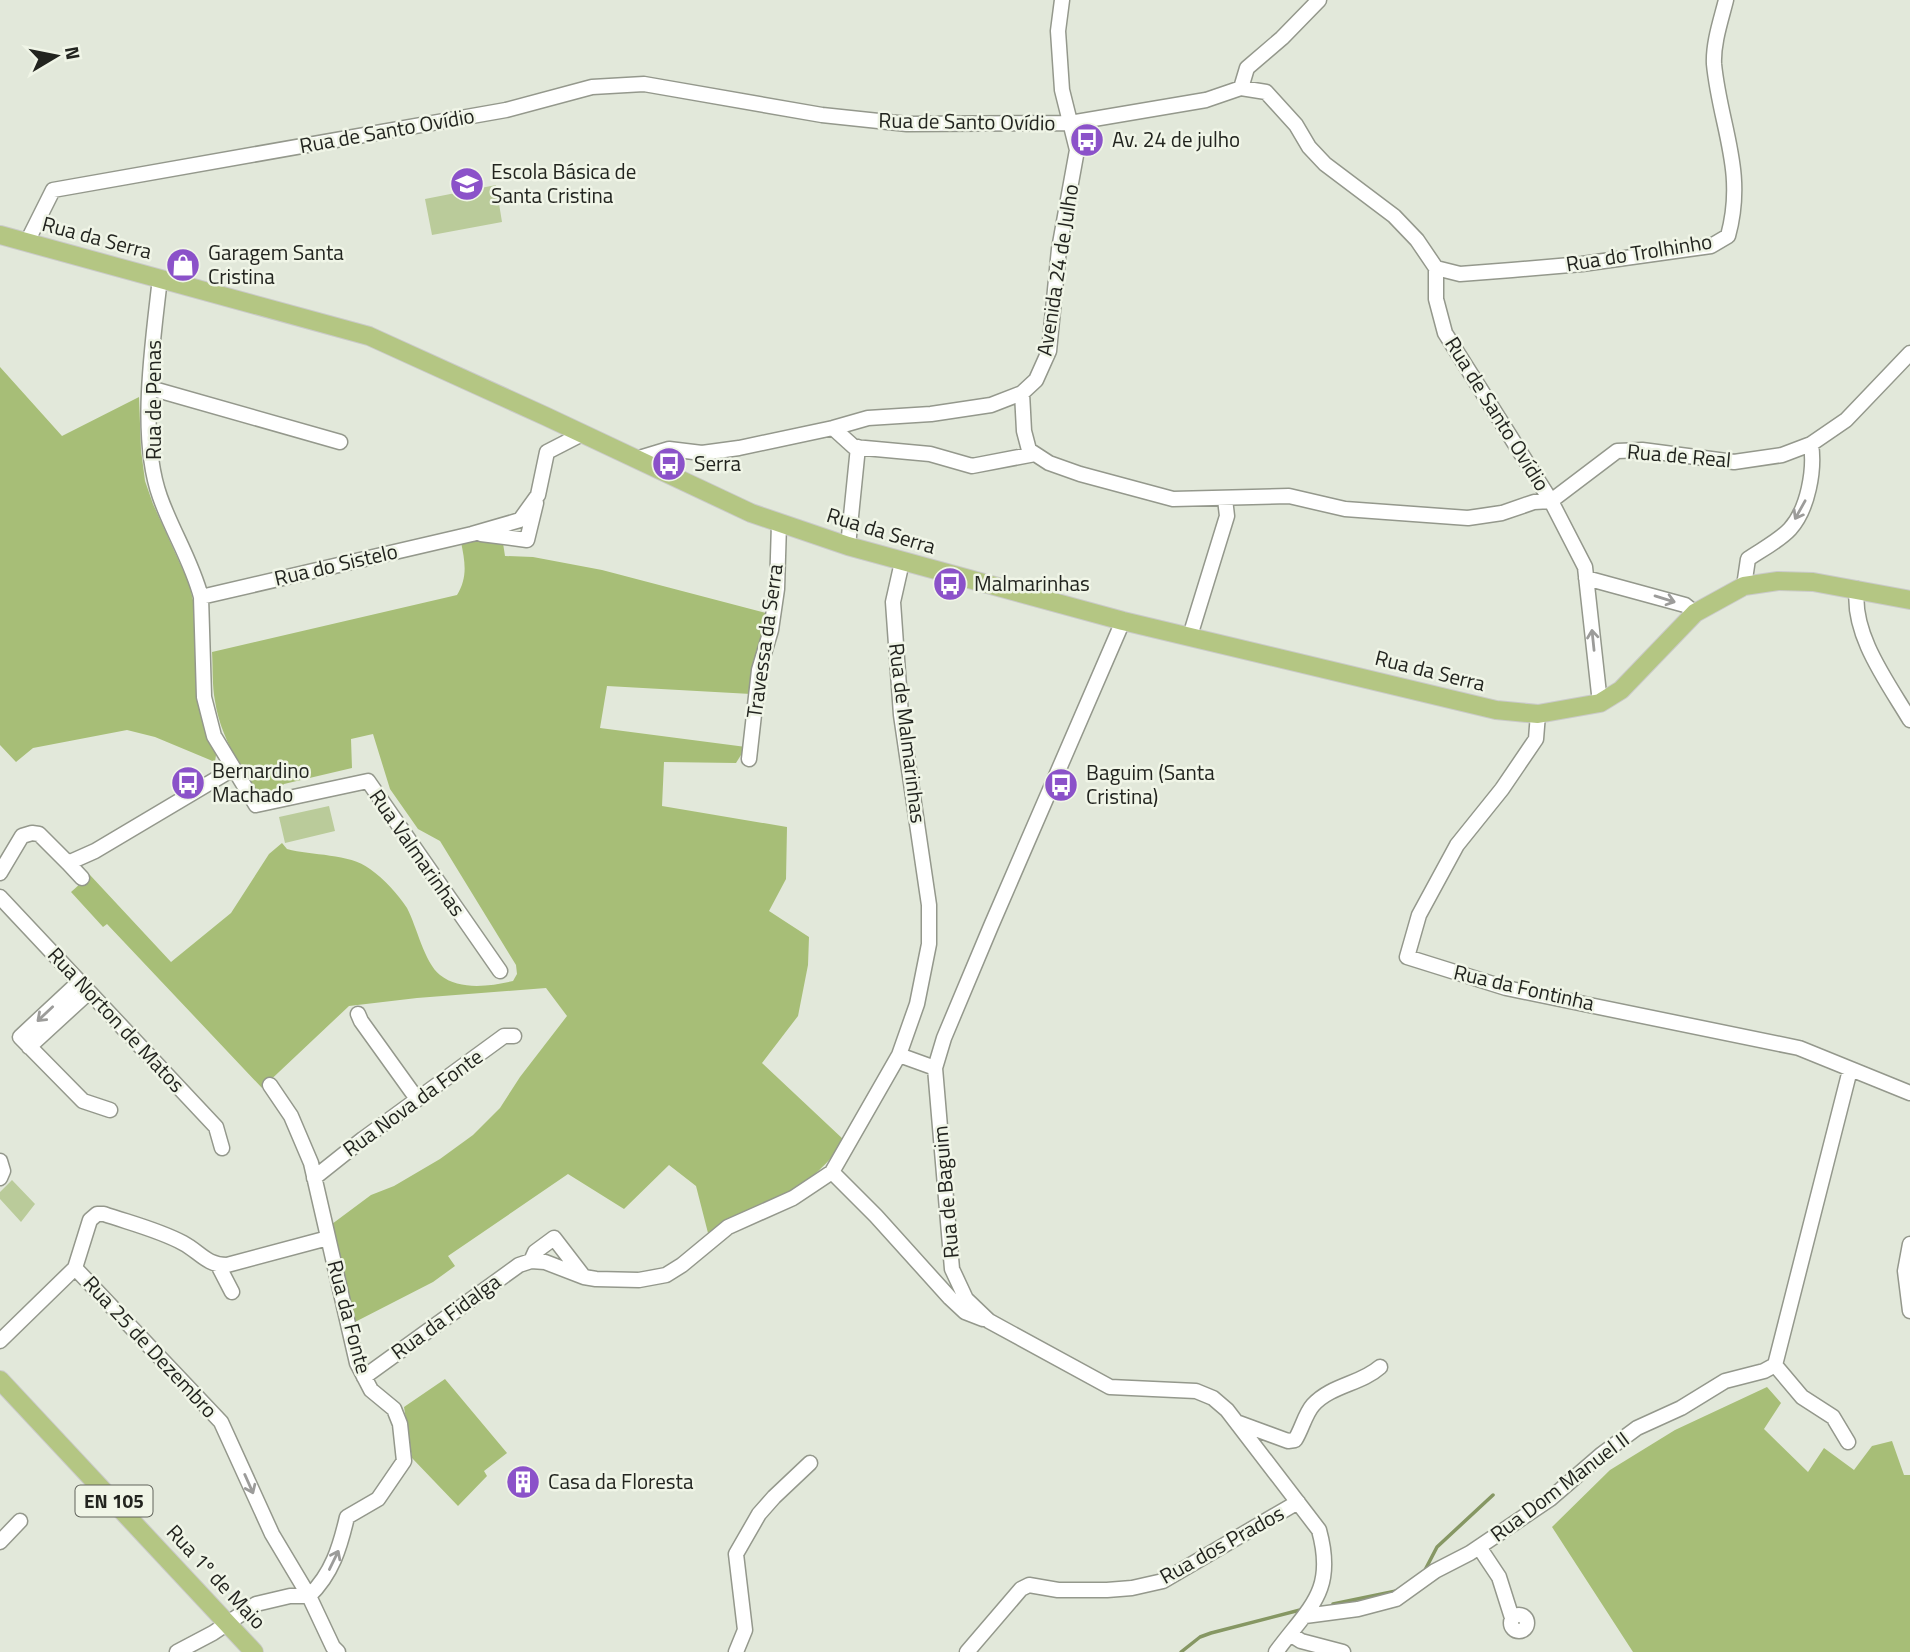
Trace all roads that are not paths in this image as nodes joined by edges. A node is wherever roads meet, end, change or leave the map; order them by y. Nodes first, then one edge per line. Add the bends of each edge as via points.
1 (1062, 0) edge
2 (1319, 0) edge
3 (1726, 0) edge
4 (1241, 88) junction
5 (1070, 124) junction
6 (0, 235) edge
7 (27, 242) junction
8 (1436, 268) junction
9 (160, 278) junction
10 (1910, 353) edge
11 (150, 388) junction
12 (1022, 393) junction
13 (833, 428) junction
14 (582, 433) junction
15 (340, 442) dead end
16 (1811, 444) junction
17 (858, 447) junction
18 (1035, 454) junction
19 (636, 459) junction
20 (538, 495) junction
21 (1225, 499) junction
22 (1551, 501) junction
23 (779, 524) junction
24 (472, 534) junction
25 (848, 546) junction
26 (902, 562) junction
27 (1586, 578) junction
28 (1744, 586) junction
29 (1857, 589) junction
30 (201, 597) junction
31 (1910, 600) edge
32 (1695, 613) junction
33 (1123, 621) junction
34 (1190, 636) junction
35 (1600, 703) junction
36 (1538, 714) junction
37 (1910, 720) edge
38 (749, 759) dead end
39 (233, 769) junction
40 (68, 863) junction
41 (0, 873) edge
42 (82, 878) dead end
43 (0, 897) edge
44 (500, 971) dead end
45 (84, 987) junction
46 (358, 1014) dead end
47 (514, 1036) dead end
48 (899, 1055) junction
49 (935, 1068) junction
50 (1850, 1070) junction
51 (270, 1085) dead end
52 (1910, 1093) edge
53 (418, 1099) junction
54 (110, 1110) dead end
55 (222, 1148) dead end
56 (0, 1161) edge
57 (832, 1172) junction
58 (0, 1178) edge
59 (314, 1178) junction
60 (328, 1238) junction
61 (1910, 1244) edge
62 (531, 1262) junction
63 (218, 1265) junction
64 (75, 1268) junction
65 (584, 1277) junction
66 (232, 1292) dead end
67 (1910, 1311) edge
68 (989, 1321) junction
69 (0, 1341) edge
70 (1775, 1365) junction
71 (1380, 1367) dead end
72 (364, 1377) junction
73 (0, 1380) edge
74 (1237, 1422) junction
75 (1849, 1442) dead end
76 (810, 1463) dead end
77 (1297, 1502) junction
78 (20, 1521) dead end
79 (0, 1542) edge
80 (1479, 1547) junction
81 (309, 1596) junction
82 (1305, 1616) junction
83 (1512, 1618) dead end
84 (228, 1623) junction
85 (1290, 1634) junction
86 (193, 1648) edge
87 (177, 1652) edge
88 (254, 1652) edge
89 (338, 1652) edge
90 (736, 1652) edge
91 (967, 1652) edge
92 (1276, 1652) edge
93 (1343, 1652) edge

1 - 5 street, Avenida 24 de Julho via 1058,31 1062,90
2 - 4 street via 1247,68
3 - 8 street, Rua do Trolhinho via 1714,62 1735,171 1735,211 1728,236 1711,246 1582,264 1460,274
4 - 5 street, Rua de Santo Ovídio via 1206,100
4 - 8 street via 1266,92 1325,164 1394,216
5 - 7 street, Rua de Santo Ovídio via 907,124 822,115 644,84 592,87 506,110 53,190
5 - 12 street, Avenida 24 de Julho via 1077,150 1059,249 1049,351 1036,380
6 - 7 main road, Rua da Serra
7 - 9 main road, Rua da Serra
8 - 22 street, Rua de Santo Ovídio via 1436,299 1446,333
9 - 11 street, Rua de Penas
9 - 14 main road, Rua da Serra via 369,336
10 - 16 street, Rua de Real via 1846,420
11 - 15 street
11 - 30 street, Rua de Penas via 153,468 159,496
12 - 13 street via 991,405 868,418
12 - 18 street via 1028,450
13 - 17 street
13 - 19 street via 739,448 702,453 669,449
14 - 19 main road, Rua da Serra
14 - 20 street, Rua do Sistelo via 547,452
16 - 22 street, Rua de Real via 1782,455 1734,462 1617,451
16 -> 28 street via 1808,496 1790,529 1748,559
17 - 18 street via 930,454 972,466
17 - 25 street
18 - 21 street via 1080,474 1173,499
19 - 23 main road, Rua da Serra
20 - 24 street, Rua do Sistelo via 520,520
20 - 24 street, Rua do Sistelo via 527,540
21 - 22 street via 1289,496 1345,509 1468,518
21 - 34 street via 1227,516
22 - 27 street, Rua de Santo Ovídio via 1585,567
23 - 25 main road, Rua da Serra
23 - 38 street, Travessa da Serra via 777,589 760,670
24 - 30 street, Rua do Sistelo
25 - 26 main road, Rua da Serra
26 - 33 main road, Rua da Serra
26 - 48 street, Rua de Malmarinhas via 893,602 901,715 929,905 929,944
27 -> 32 street via 1685,606
35 -> 27 street, Rua de Santo Ovídio
28 - 29 main road, Rua da Serra via 1779,581
28 - 32 main road, Rua da Serra
29 - 31 main road, Rua da Serra
29 - 37 street via 1855,605 1872,656
30 - 39 street, Rua de Penas via 204,697 214,736
32 - 35 main road, Rua da Serra via 1622,690
33 - 34 main road, Rua da Serra
33 - 49 street, Rua de Baguim
34 - 36 main road, Rua da Serra via 1496,710
35 - 36 main road, Rua da Serra
36 - 50 street, Rua da Fontinha via 1536,739 1457,845 1419,915 1407,957 1506,989 1799,1048
39 - 40 street
39 - 44 street, Rua Valmarinhas via 256,805 368,781
40 - 41 street via 39,834 32,833 22,836
40 - 42 street
43 - 45 street, Rua Norton de Matos
45 - 54 street via 20,1037 83,1101
45 - 55 street, Rua Norton de Matos via 216,1127
46 - 53 street
47 - 53 street, Rua Nova da Fonte via 504,1036
48 - 49 street
48 - 57 street, Rua de Malmarinhas
49 - 68 street, Rua de Baguim via 952,1269 966,1299
50 - 52 street, Rua da Fontinha
50 - 70 street
51 - 59 street, Rua da Fonte via 297,1129
53 - 59 street, Rua Nova da Fonte
56 - 58 street
57 - 65 street via 793,1198 728,1227 666,1275 639,1280
57 - 68 street via 957,1305
59 - 60 street, Rua da Fonte
60 - 63 street
60 - 72 street, Rua da Fonte
61 - 67 street via 1905,1271
62 - 65 street via 545,1262
62 - 65 street, Rua da Fidalga via 535,1252 554,1238
62 - 72 street, Rua da Fidalga via 519,1265
63 - 64 street via 205,1261 185,1243 97,1214 90,1220
63 - 66 street
64 - 69 street, Rua 25 de Dezembro
64 -> 81 street, Rua 25 de Dezembro via 221,1422 272,1534
68 - 74 street, Rua de Baguim via 1110,1387 1196,1391 1213,1398
70 - 75 street via 1802,1397 1833,1418
70 - 80 street, Rua Dom Manuel II via 1725,1381 1637,1428 1550,1499
71 - 74 street via 1312,1406 1296,1440 1276,1438
81 -> 72 street, Rua da Fonte via 335,1561 347,1517 378,1499 404,1461 394,1409 371,1390
73 - 84 main road, Rua 1º de Maio / EN 105
74 - 77 street, Rua de Baguim
76 - 90 street via 759,1514 736,1554 746,1630
77 - 82 street, Rua de Baguim via 1319,1530 1325,1563 1318,1596
77 - 91 street, Rua dos Prados via 1163,1581 1107,1590 1029,1585
78 - 79 street
80 - 82 street, Rua Dom Manuel II via 1396,1599
80 - 83 street via 1499,1577
81 - 84 street via 256,1604
81 - 89 street
82 - 85 street, Rua de Baguim
84 - 86 street
84 - 88 main road, Rua 1º de Maio / EN 105
85 - 92 street, Rua de Baguim
85 - 93 street
86 - 87 street

